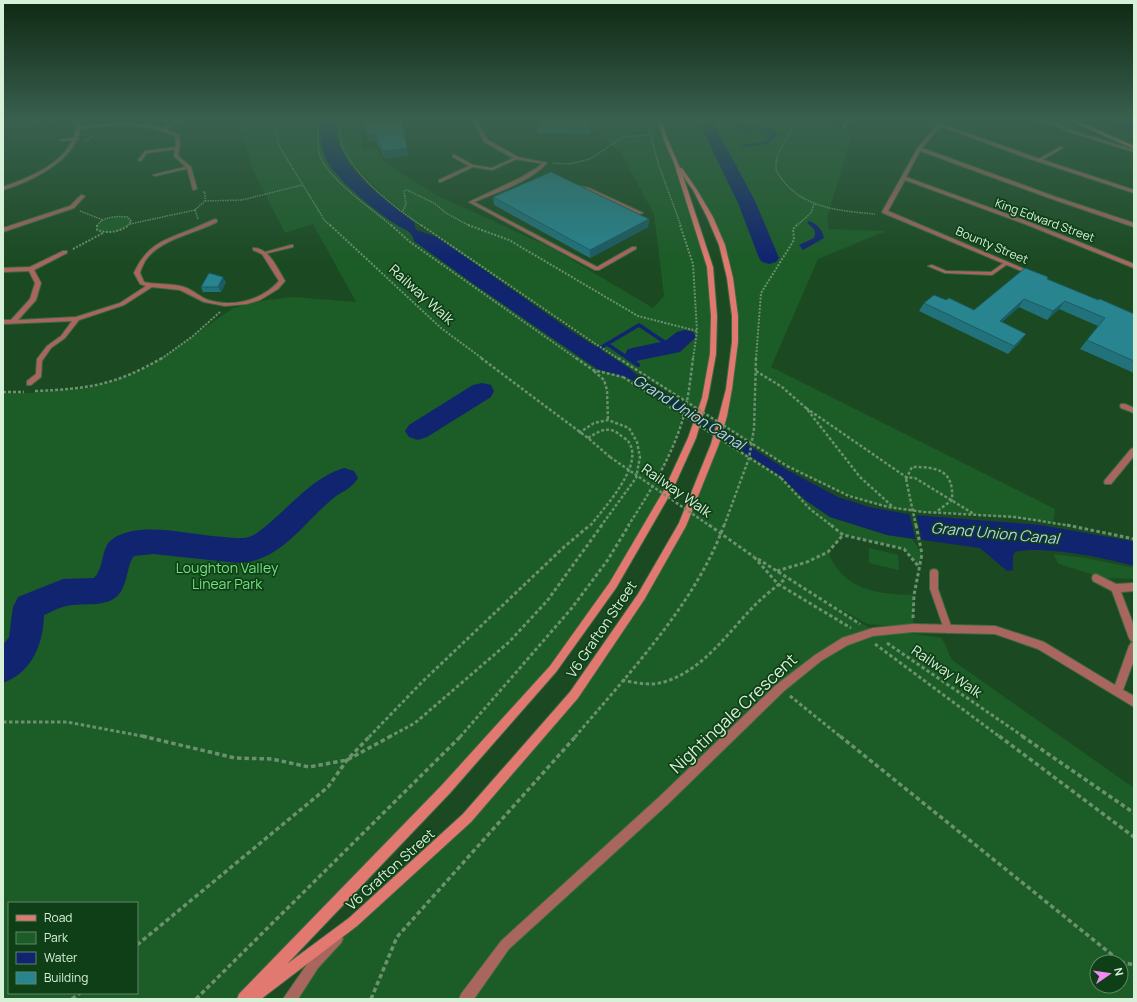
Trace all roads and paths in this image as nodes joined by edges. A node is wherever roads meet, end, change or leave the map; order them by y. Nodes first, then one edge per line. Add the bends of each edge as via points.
1 (48, 167) edge
2 (189, 167) joint
3 (291, 167) edge
4 (326, 167) edge
5 (357, 167) edge
6 (470, 167) edge
7 (477, 167) edge
8 (497, 167) edge
9 (541, 167) edge
10 (660, 167) edge
11 (677, 167) edge
12 (679, 167) edge
13 (775, 167) edge
14 (909, 167) edge
15 (968, 167) edge
16 (1059, 167) edge
17 (538, 170) junction
18 (544, 173) edge
19 (155, 175) dead end
20 (903, 178) junction
21 (440, 180) dead end
22 (568, 184) edge
23 (302, 186) junction
24 (3, 189) edge
25 (196, 189) joint
26 (1134, 192) edge
27 (83, 196) dead end
28 (205, 201) junction
29 (814, 204) junction
30 (72, 207) junction
31 (195, 210) junction
32 (403, 211) junction
33 (885, 212) junction
34 (641, 213) edge
35 (104, 220) junction
36 (215, 221) dead end
37 (130, 224) junction
38 (1134, 225) edge
39 (201, 229) junction
40 (3, 230) edge
41 (104, 232) junction
42 (291, 246) dead end
43 (634, 248) dead end
44 (255, 249) dead end
45 (65, 252) joint
46 (264, 253) junction
47 (1007, 263) junction
48 (930, 266) dead end
49 (1134, 266) edge
50 (31, 269) junction
51 (3, 270) edge
52 (1042, 278) edge
53 (150, 286) junction
54 (227, 304) junction
55 (77, 319) junction
56 (14, 320) junction
57 (3, 322) edge
58 (697, 331) junction
59 (593, 370) junction
60 (756, 370) junction
61 (29, 383) dead end
62 (3, 392) edge
63 (27, 392) dead end
64 (35, 392) dead end
65 (1122, 406) dead end
66 (806, 408) junction
67 (1134, 411) edge
68 (608, 420) junction
69 (580, 432) junction
70 (588, 438) junction
71 (1134, 452) edge
72 (906, 478) junction
73 (1108, 482) dead end
74 (952, 500) junction
75 (894, 508) junction
76 (936, 512) junction
77 (974, 515) junction
78 (844, 535) junction
79 (1134, 539) edge
80 (754, 557) junction
81 (919, 567) junction
82 (777, 571) junction
83 (934, 572) dead end
84 (786, 578) junction
85 (1096, 578) dead end
86 (778, 584) junction
87 (1134, 587) edge
88 (1115, 588) junction
89 (913, 628) junction
90 (948, 629) junction
91 (869, 634) junction
92 (1134, 638) edge
93 (1134, 646) edge
94 (622, 680) junction
95 (780, 688) junction
96 (1118, 691) junction
97 (1134, 702) edge
98 (3, 722) edge
99 (347, 760) junction
100 (1134, 813) edge
101 (1134, 837) edge
102 (352, 922) junction
103 (138, 944) edge
104 (1134, 965) edge
105 (196, 999) edge
106 (244, 999) edge
107 (250, 999) edge
108 (290, 999) edge
109 (371, 999) edge
110 (466, 999) edge

1 - 24 street
2 - 19 lane
2 - 25 street
3 - 23 path, Railway Walk
4 - 59 path via 410,242
5 - 32 path via 383,195
6 - 21 lane
7 - 8 lane via 492,169
9 - 17 lane
10 - 58 path via 693,264
11 - 106 street, V6 Grafton Street via 710,267 714,316 713,354 705,398 692,438 668,490 612,585 553,669 446,789
12 - 102 street, V6 Grafton Street via 695,190 722,245 735,316 735,342 723,416 715,444 683,524 641,597 574,695 467,818
13 - 29 path via 786,185
14 - 20 street
15 - 38 street
16 - 26 street
17 - 18 lane
17 - 43 lane via 471,202 597,269
20 - 33 street
20 - 49 street, King Edward Street
22 - 34 lane via 588,189
23 - 28 path via 242,200
23 - 69 path, Railway Walk via 325,221 441,328
25 - 28 path via 205,192
27 - 30 street
28 - 31 path
29 - 33 path via 876,214
29 - 60 path via 811,213 793,228 794,240 761,293
30 - 35 path
30 - 40 street
31 - 37 path
31 - 39 path
32 - 58 path via 406,204 404,191 407,190 434,203 467,225 508,240 638,316
32 - 75 path, bridge via 424,228 594,343 787,466 844,493
33 - 47 street, Bounty Street
35 - 37 path via 124,216 130,219
35 - 41 path via 96,228
36 - 39 street
37 - 41 path via 119,230
39 - 53 street via 171,239 146,256 137,273 142,283
41 - 45 path
42 - 46 lane
44 - 46 street
45 - 50 street
46 - 54 street via 282,282 278,288 270,294 250,301
47 - 48 lane via 992,274 945,272
47 - 52 street, Bounty Street
50 - 51 street
50 - 56 street via 38,283 33,300
53 - 54 street via 182,288 205,301
53 - 55 street via 122,304
54 - 64 path via 206,325 170,352 143,368 96,386
55 - 56 street
55 - 61 street via 63,337 49,347 39,362 39,375
56 - 57 street
58 - 105 path via 688,398 680,428 659,477 607,562 464,733
59 - 68 path via 604,380
59 - 78 path, bridge via 623,377 781,478 810,509
60 - 66 path via 782,386
60 - 94 path via 754,429 749,458 716,548 691,590
62 - 63 path
65 - 67 lane
66 - 72 path
66 - 75 path via 860,477
68 - 69 path via 601,420
68 - 99 path via 629,428 637,442 640,457 636,478 547,601 509,642 415,724
69 - 70 path, Railway Walk
70 - 80 path, Railway Walk, bridge via 610,457
70 - 99 path via 600,430 608,429 622,435 629,442 633,458 628,475 587,530 564,546 422,682
71 - 73 street
72 - 74 path via 915,478
72 - 74 path via 912,467 937,469 948,476 953,485
72 - 81 path, bridge via 922,554
74 - 76 path
74 - 77 path
75 - 76 path
76 - 77 path
77 - 79 path via 1053,523
78 - 81 path via 904,548
78 - 82 path via 828,552 808,562
80 - 82 path, Railway Walk
80 - 86 path
81 - 89 path via 914,595
82 - 84 path, Railway Walk
83 - 90 lane via 934,588
84 - 86 path
84 - 91 path, Railway Walk
85 - 88 street
86 - 91 path
86 - 94 path via 703,660 680,676 656,686 633,684
87 - 88 street
88 - 92 street
89 - 90 street, Nightingale Crescent
89 - 91 street, Nightingale Crescent
90 - 96 street, Nightingale Crescent via 995,630 1041,645
91 - 95 street, Nightingale Crescent via 845,642 818,658
91 - 100 path, Railway Walk
91 - 101 path
93 - 96 street
94 - 109 path via 573,740 397,937
95 - 104 path via 1121,962
95 - 110 street, Nightingale Crescent via 663,801 505,945
96 - 97 street, Nightingale Crescent
98 - 99 path via 67,722 168,741 235,758 272,759 309,767
99 - 103 path via 328,787
102 - 107 street, V6 Grafton Street
102 - 108 street via 314,964

